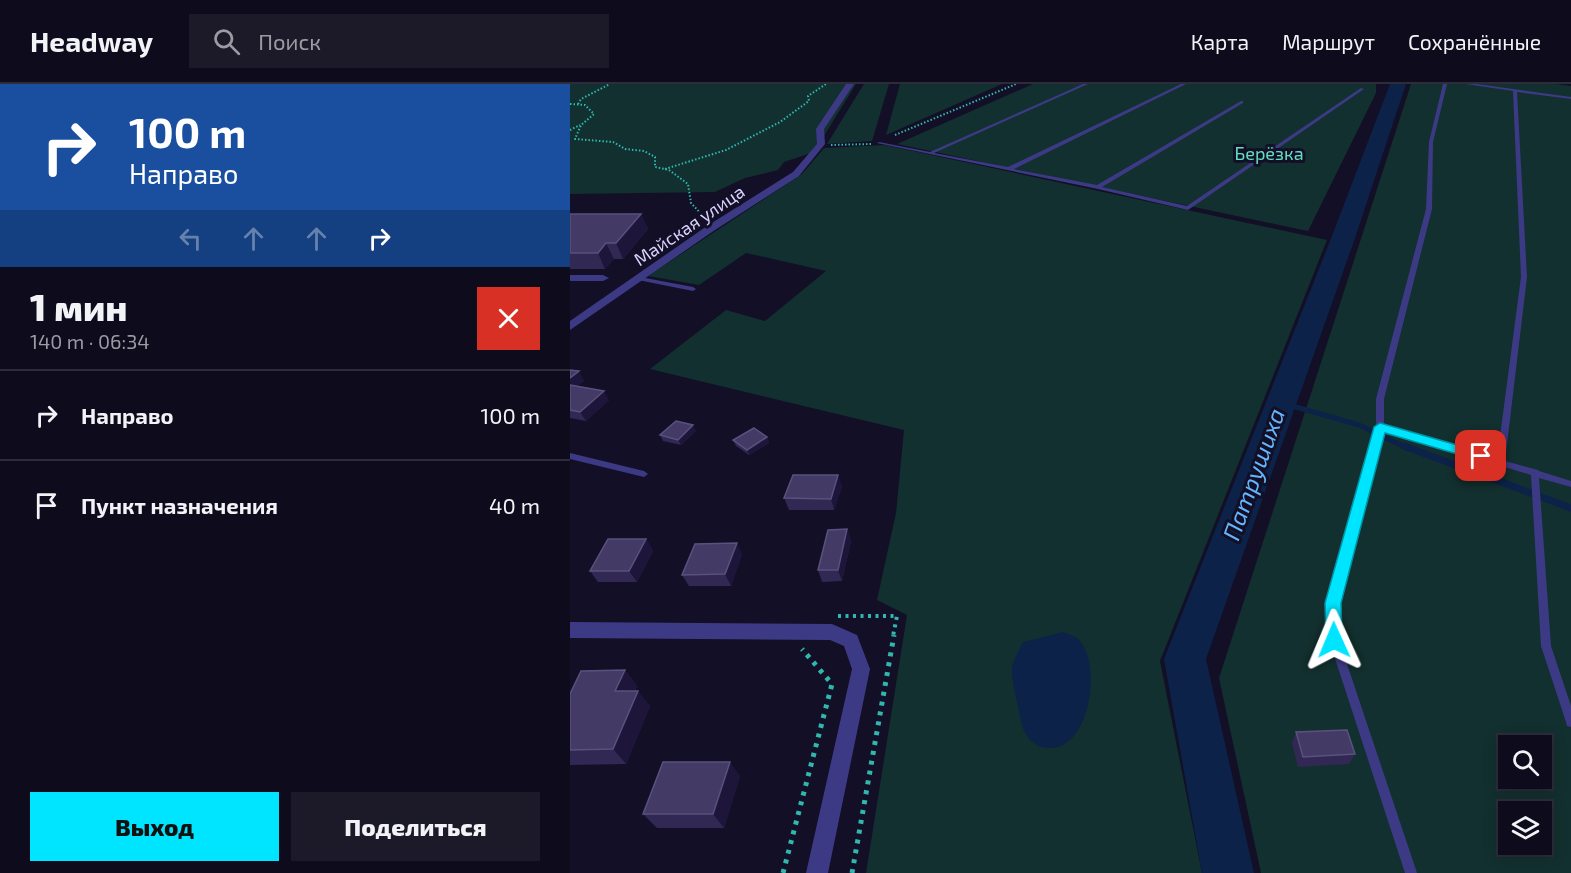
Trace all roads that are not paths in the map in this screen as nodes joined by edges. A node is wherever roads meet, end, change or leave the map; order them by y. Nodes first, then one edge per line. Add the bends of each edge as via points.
1 (850, 84) edge
2 (1086, 84) edge
3 (1184, 84) edge
4 (1445, 84) edge
5 (1468, 84) edge
6 (1362, 89) dead end
7 (1515, 91) junction
8 (1571, 98) edge
9 (1242, 102) dead end
10 (879, 143) road end
11 (932, 152) junction
12 (1009, 169) junction
13 (1098, 187) junction
14 (570, 278) edge
15 (603, 278) dead end
16 (640, 279) junction
17 (693, 289) dead end
18 (570, 326) edge
19 (1380, 427) junction
20 (570, 456) edge
21 (1501, 462) junction
22 (1535, 472) junction
23 (644, 474) dead end
24 (1571, 484) edge
25 (570, 630) edge
26 (1571, 722) edge
27 (817, 873) edge
28 (1412, 873) edge

1 - 16 street, Майская улица via 820,129 821,144 796,174
2 - 11 lane
3 - 12 lane
4 - 19 lane via 1431,142 1429,209 1380,399
5 - 7 lane
6 - 13 lane via 1188,208
7 - 8 lane
7 - 21 lane via 1524,277
9 - 13 lane
10 - 11 lane
11 - 12 lane
12 - 13 lane
14 - 15 street
16 - 17 lane
16 - 18 street, Майская улица
19 - 21 lane
19 - 28 lane via 1333,603 1334,640
20 - 23 lane
21 - 22 lane
22 - 24 lane
22 - 26 lane via 1546,646
25 - 27 street via 832,632 852,641 861,669

